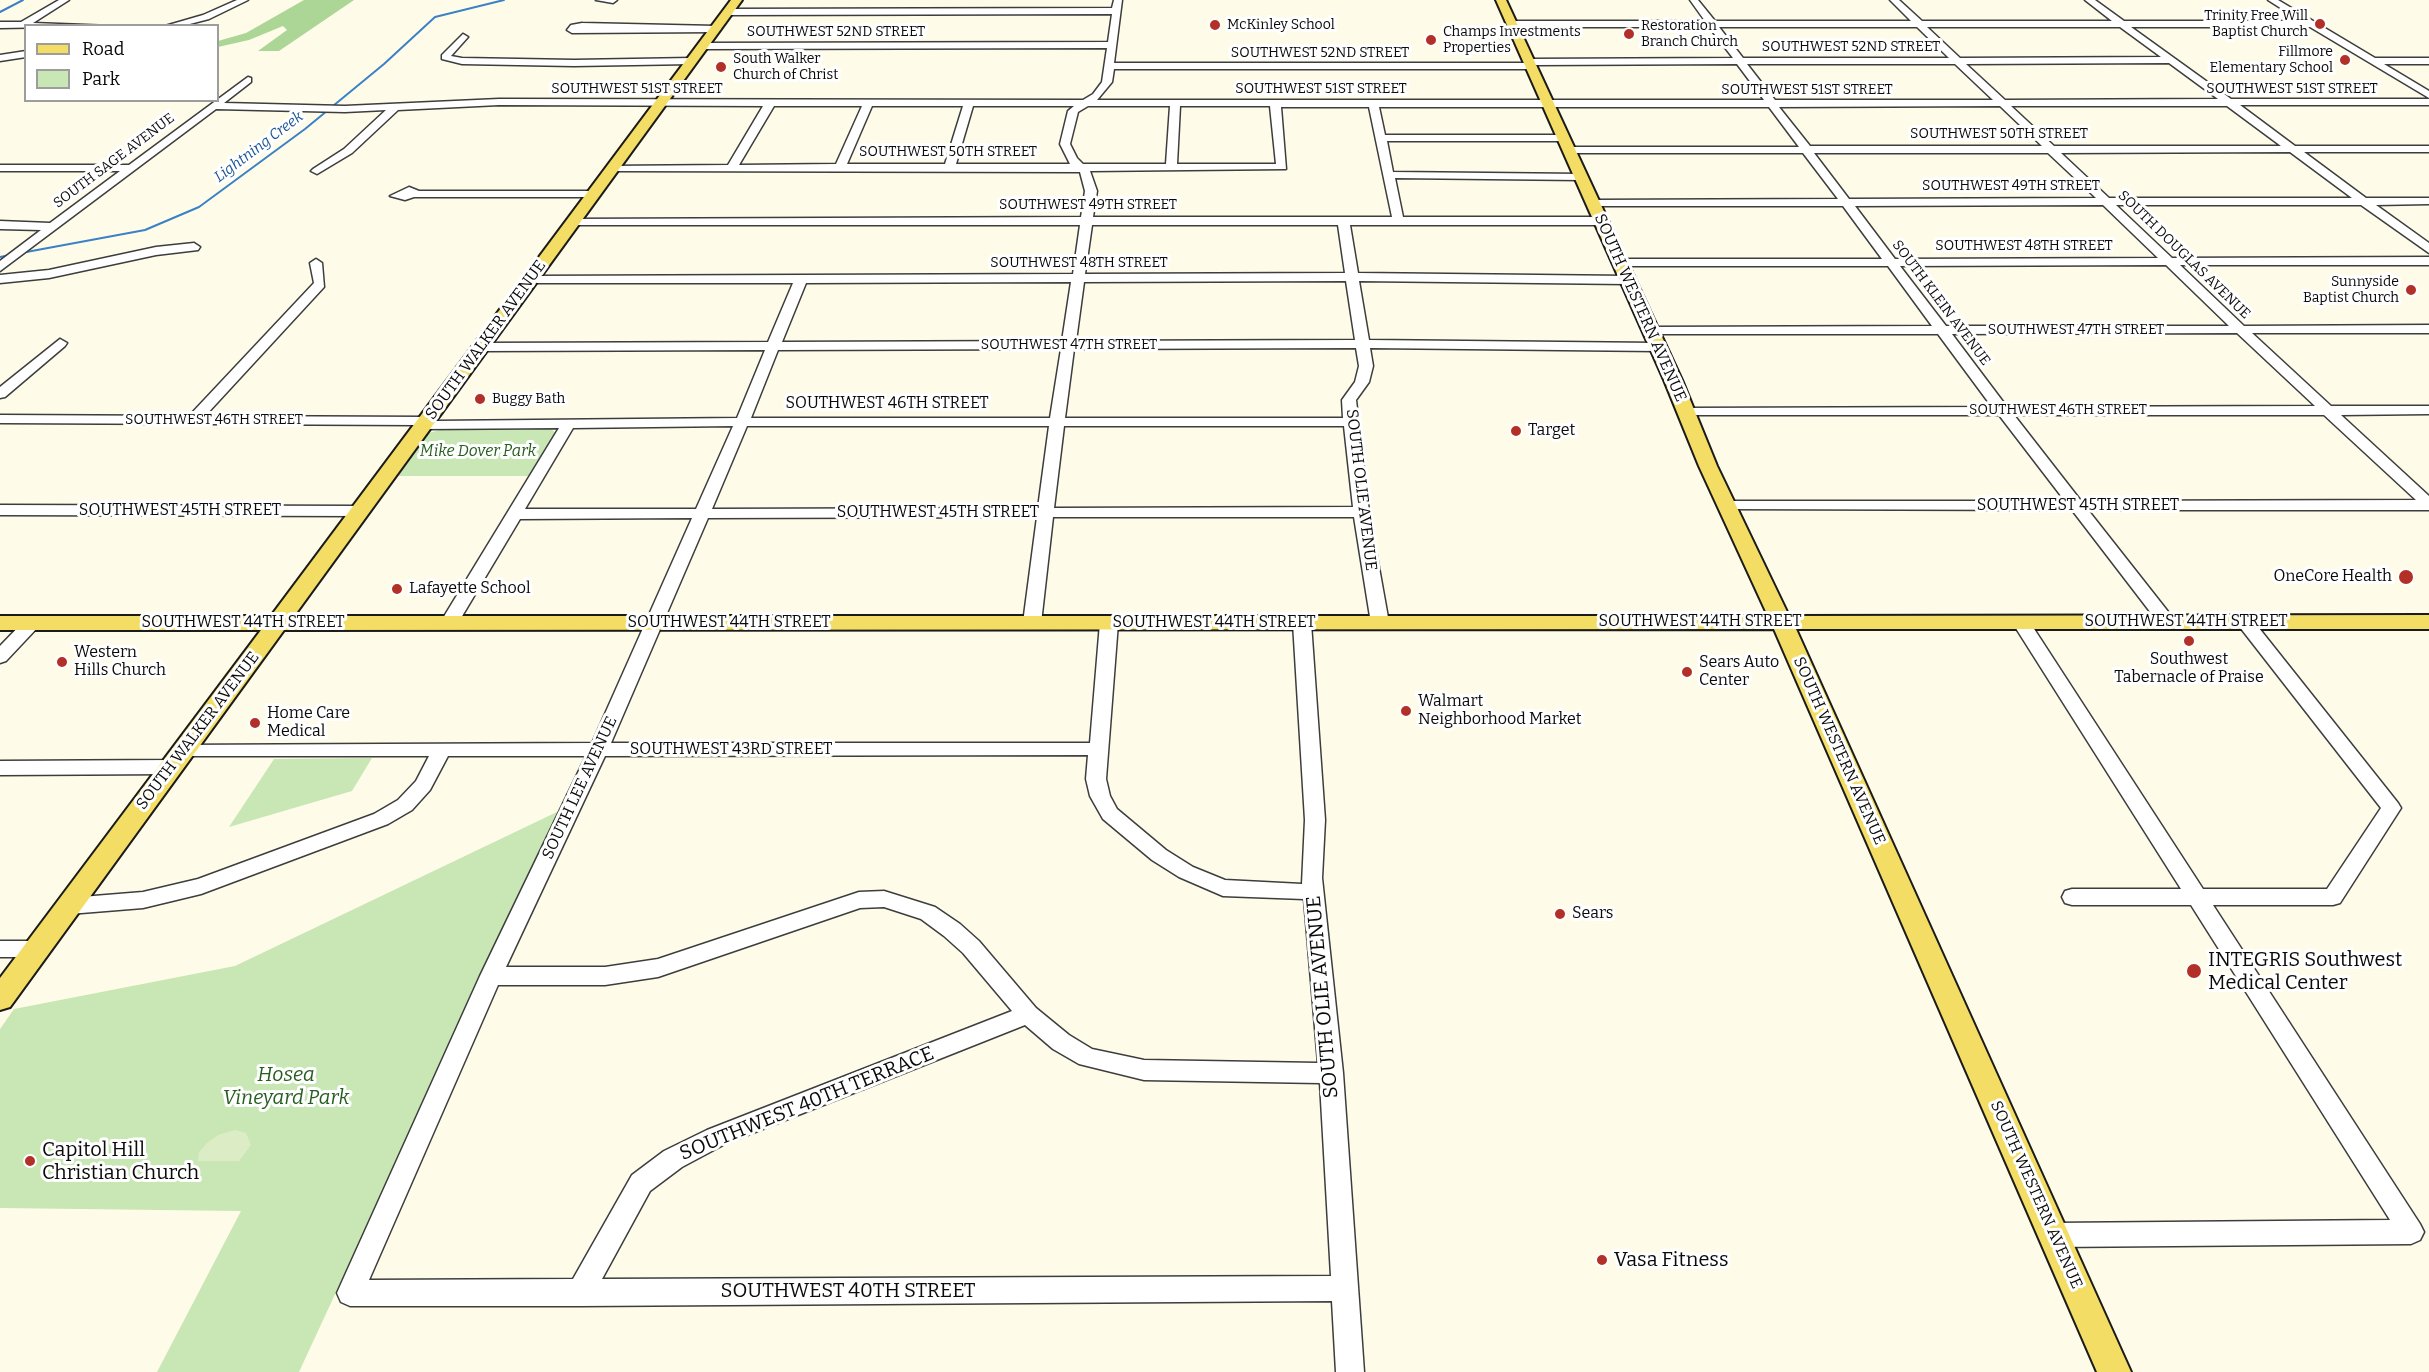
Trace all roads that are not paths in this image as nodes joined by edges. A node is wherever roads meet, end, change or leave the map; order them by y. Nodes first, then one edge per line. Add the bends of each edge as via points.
1 (65, 0) edge
2 (244, 0) edge
3 (600, 0) edge
4 (613, 0) edge
5 (737, 0) edge
6 (789, 0) edge
7 (948, 0) edge
8 (1034, 0) edge
9 (1118, 0) edge
10 (1501, 0) edge
11 (1694, 0) edge
12 (1893, 0) edge
13 (2089, 0) edge
14 (2272, 0) edge
15 (944, 11) junction
16 (1117, 11) junction
17 (728, 12) junction
18 (784, 12) junction
19 (1031, 12) junction
20 (177, 24) edge
21 (1512, 24) junction
22 (1713, 24) junction
23 (1918, 24) junction
24 (2124, 24) junction
25 (2312, 24) junction
26 (0, 25) edge
27 (22, 25) joint
28 (587, 28) dead end
29 (716, 29) junction
30 (463, 37) dead end
31 (1113, 45) junction
32 (703, 46) junction
33 (24, 54) edge
34 (0, 58) edge
35 (1739, 60) junction
36 (1956, 60) junction
37 (2172, 60) junction
38 (692, 61) junction
39 (2372, 61) junction
40 (2429, 61) edge
41 (1530, 64) junction
42 (1109, 66) junction
43 (248, 80) dead end
44 (2429, 95) edge
45 (219, 100) edge
46 (219, 101) edge
47 (217, 102) edge
48 (869, 102) junction
49 (969, 102) junction
50 (1084, 102) junction
51 (1175, 102) junction
52 (1275, 102) junction
53 (1372, 102) junction
54 (2429, 102) edge
55 (661, 103) junction
56 (770, 103) junction
57 (1773, 103) junction
58 (2001, 103) junction
59 (1548, 104) junction
60 (2232, 104) junction
61 (393, 109) junction
62 (1380, 138) junction
63 (1566, 144) junction
64 (1806, 149) junction
65 (2050, 149) junction
66 (2294, 149) junction
67 (2429, 149) edge
68 (1080, 166) junction
69 (840, 167) junction
70 (950, 167) junction
71 (1171, 167) junction
72 (0, 168) edge
73 (129, 168) junction
74 (614, 168) junction
75 (731, 168) junction
76 (317, 171) dead end
77 (1390, 175) junction
78 (1581, 177) junction
79 (415, 194) dead end
80 (594, 194) junction
81 (2106, 201) junction
82 (2365, 201) junction
83 (2429, 201) edge
84 (1846, 202) junction
85 (1593, 203) junction
86 (1342, 219) junction
87 (1087, 220) junction
88 (1398, 220) junction
89 (574, 221) junction
90 (1601, 221) junction
91 (0, 225) edge
92 (52, 227) junction
93 (194, 247) dead end
94 (2429, 249) edge
95 (1891, 261) junction
96 (2170, 261) junction
97 (2429, 261) edge
98 (316, 263) dead end
99 (1620, 263) junction
100 (0, 267) edge
101 (1351, 277) junction
102 (1077, 278) junction
103 (0, 279) edge
104 (801, 279) junction
105 (531, 280) junction
106 (1627, 280) junction
107 (2240, 329) junction
108 (2429, 329) edge
109 (1945, 331) junction
110 (1654, 339) junction
111 (60, 343) dead end
112 (1362, 344) junction
113 (774, 345) junction
114 (1068, 345) junction
115 (481, 347) junction
116 (0, 394) edge
117 (2002, 410) junction
118 (2325, 410) junction
119 (2429, 410) edge
120 (1687, 412) junction
121 (0, 419) edge
122 (194, 419) junction
123 (742, 422) junction
124 (1057, 422) junction
125 (1350, 422) junction
126 (426, 423) junction
127 (568, 425) junction
128 (2429, 505) edge
129 (1726, 506) junction
130 (2079, 506) junction
131 (0, 510) edge
132 (361, 511) junction
133 (1361, 512) junction
134 (1046, 513) junction
135 (515, 514) junction
136 (702, 514) junction
137 (1782, 622) junction
138 (2021, 622) junction
139 (2167, 622) junction
140 (2245, 622) junction
141 (2429, 622) edge
142 (0, 623) edge
143 (32, 623) junction
144 (449, 623) junction
145 (1032, 623) junction
146 (1110, 623) junction
147 (1302, 623) junction
148 (1380, 623) junction
149 (278, 624) junction
150 (654, 624) junction
151 (0, 657) edge
152 (1098, 749) junction
153 (442, 750) junction
154 (598, 751) junction
155 (177, 759) junction
156 (0, 768) edge
157 (1313, 891) junction
158 (2072, 897) dead end
159 (2198, 898) junction
160 (69, 906) junction
161 (0, 949) edge
162 (36, 949) junction
163 (491, 976) junction
164 (0, 999) edge
165 (1028, 1014) junction
166 (1331, 1073) junction
167 (2420, 1232) edge
168 (2054, 1235) junction
169 (1345, 1288) junction
170 (350, 1293) joint
171 (579, 1293) junction
172 (1350, 1372) edge
173 (2114, 1372) edge

1 - 27 street
2 - 20 street via 206,17
3 - 4 street
5 - 17 main road, SOUTH WALKER AVENUE
6 - 18 street
7 - 15 street
8 - 19 street
9 - 16 street
10 - 21 main road, SOUTH WESTERN AVENUE
11 - 22 street, SOUTH KLEIN AVENUE
12 - 23 street, SOUTH DOUGLAS AVENUE
13 - 24 street
14 - 25 street
15 - 18 street
15 - 19 street
16 - 19 street
16 - 31 street
17 - 18 street
17 - 29 main road, SOUTH WALKER AVENUE
21 - 22 street
21 - 41 main road, SOUTH WESTERN AVENUE
22 - 23 street
22 - 35 street, SOUTH KLEIN AVENUE
23 - 24 street
23 - 36 street, SOUTH DOUGLAS AVENUE
24 - 25 street
24 - 37 street
25 - 39 street
26 - 27 street
28 - 29 street
29 - 32 main road, SOUTH WALKER AVENUE
30 - 38 street via 445,57 462,61 574,63
31 - 32 street, SOUTHWEST 52ND STREET
31 - 42 street
32 - 38 main road, SOUTH WALKER AVENUE
33 - 34 street
35 - 36 street, SOUTHWEST 52ND STREET
35 - 41 street, SOUTHWEST 52ND STREET
35 - 57 street, SOUTH KLEIN AVENUE
36 - 37 street, SOUTHWEST 52ND STREET
36 - 58 street, SOUTH DOUGLAS AVENUE
37 - 60 street
38 - 55 main road, SOUTH WALKER AVENUE
39 - 40 street
39 - 44 street
41 - 42 street, SOUTHWEST 52ND STREET
41 - 59 main road, SOUTH WESTERN AVENUE
42 - 50 street via 1102,90
43 - 45 street, SOUTH SAGE AVENUE
46 - 61 street, SOUTHWEST 51ST STREET via 310,109
47 - 73 street, SOUTH SAGE AVENUE
48 - 49 street, SOUTHWEST 51ST STREET
48 - 56 street, SOUTHWEST 51ST STREET
48 - 69 street
49 - 50 street, SOUTHWEST 51ST STREET
49 - 70 street
50 - 51 street, SOUTHWEST 51ST STREET
50 - 68 street via 1070,116 1065,144 1072,160
51 - 52 street, SOUTHWEST 51ST STREET
51 - 71 street
52 - 53 street, SOUTHWEST 51ST STREET
52 - 71 street, SOUTHWEST 50TH STREET via 1282,166
53 - 59 street, SOUTHWEST 51ST STREET
53 - 62 street
54 - 60 street, SOUTHWEST 51ST STREET
55 - 56 street, SOUTHWEST 51ST STREET
55 - 61 street, SOUTHWEST 51ST STREET via 499,102
55 - 74 main road, SOUTH WALKER AVENUE
56 - 75 street
57 - 58 street, SOUTHWEST 51ST STREET
57 - 59 street, SOUTHWEST 51ST STREET
57 - 64 street, SOUTH KLEIN AVENUE
58 - 60 street, SOUTHWEST 51ST STREET
58 - 65 street, SOUTH DOUGLAS AVENUE
59 - 63 main road, SOUTH WESTERN AVENUE
60 - 66 street
61 - 76 street via 348,151
62 - 63 street, SOUTHWEST 50TH STREET
62 - 77 street
63 - 64 street, SOUTHWEST 50TH STREET
63 - 78 main road, SOUTH WESTERN AVENUE
64 - 65 street, SOUTHWEST 50TH STREET
64 - 84 street, SOUTH KLEIN AVENUE
65 - 66 street, SOUTHWEST 50TH STREET
65 - 81 street, SOUTH DOUGLAS AVENUE
66 - 67 street, SOUTHWEST 50TH STREET
66 - 82 street
68 - 70 street, SOUTHWEST 50TH STREET
68 - 71 street, SOUTHWEST 50TH STREET
68 - 87 street via 1091,191
69 - 70 street, SOUTHWEST 50TH STREET
69 - 75 street, SOUTHWEST 50TH STREET
72 - 73 street
73 - 92 street, SOUTH SAGE AVENUE
74 - 75 street, SOUTHWEST 50TH STREET
74 - 80 main road, SOUTH WALKER AVENUE
77 - 78 street
77 - 88 street
78 - 85 main road, SOUTH WESTERN AVENUE
79 - 80 street
80 - 89 main road, SOUTH WALKER AVENUE
81 - 82 street, SOUTHWEST 49TH STREET
81 - 84 street, SOUTHWEST 49TH STREET
81 - 96 street, SOUTH DOUGLAS AVENUE
82 - 83 street, SOUTHWEST 49TH STREET
82 - 94 street
84 - 85 street, SOUTHWEST 49TH STREET
84 - 95 street, SOUTH KLEIN AVENUE
85 - 90 main road, SOUTH WESTERN AVENUE
86 - 87 street, SOUTHWEST 49TH STREET
86 - 88 street, SOUTHWEST 49TH STREET
86 - 101 street, SOUTH OLIE AVENUE
87 - 89 street, SOUTHWEST 49TH STREET
87 - 102 street
88 - 90 street, SOUTHWEST 49TH STREET
89 - 105 main road, SOUTH WALKER AVENUE
90 - 99 main road, SOUTH WESTERN AVENUE
91 - 92 street
92 - 100 street, SOUTH SAGE AVENUE
93 - 103 street via 156,251 50,274
95 - 96 street, SOUTHWEST 48TH STREET
95 - 99 street, SOUTHWEST 48TH STREET
95 - 109 street, SOUTH KLEIN AVENUE
96 - 97 street, SOUTHWEST 48TH STREET
96 - 107 street, SOUTH DOUGLAS AVENUE
98 - 122 street via 320,284
99 - 106 main road, SOUTH WESTERN AVENUE
101 - 102 street, SOUTHWEST 48TH STREET
101 - 106 street, SOUTHWEST 48TH STREET
101 - 112 street, SOUTH OLIE AVENUE
102 - 104 street, SOUTHWEST 48TH STREET
102 - 114 street
104 - 105 street, SOUTHWEST 48TH STREET
104 - 113 street, SOUTH LEE AVENUE
105 - 115 main road, SOUTH WALKER AVENUE
106 - 110 main road, SOUTH WESTERN AVENUE
107 - 108 street, SOUTHWEST 47TH STREET
107 - 109 street, SOUTHWEST 47TH STREET
107 - 118 street, SOUTH DOUGLAS AVENUE
109 - 110 street, SOUTHWEST 47TH STREET
109 - 117 street, SOUTH KLEIN AVENUE
110 - 112 street, SOUTHWEST 47TH STREET
110 - 120 main road, SOUTH WESTERN AVENUE
111 - 116 street
112 - 114 street, SOUTHWEST 47TH STREET
112 - 125 street, SOUTH OLIE AVENUE via 1365,375 1349,400
113 - 114 street, SOUTHWEST 47TH STREET
113 - 115 street, SOUTHWEST 47TH STREET
113 - 123 street, SOUTH LEE AVENUE
114 - 124 street
115 - 126 main road, SOUTH WALKER AVENUE
117 - 118 street, SOUTHWEST 46TH STREET
117 - 120 street, SOUTHWEST 46TH STREET
117 - 130 street, SOUTH KLEIN AVENUE
118 - 119 street, SOUTHWEST 46TH STREET
118 - 128 street, SOUTH DOUGLAS AVENUE
120 - 129 main road, SOUTH WESTERN AVENUE
121 - 122 street, SOUTHWEST 46TH STREET
122 - 126 street, SOUTHWEST 46TH STREET
123 - 124 street, SOUTHWEST 46TH STREET
123 - 127 street, SOUTHWEST 46TH STREET
123 - 136 street, SOUTH LEE AVENUE
124 - 125 street, SOUTHWEST 46TH STREET
124 - 134 street
125 - 133 street, SOUTH OLIE AVENUE
126 - 127 street, SOUTHWEST 46TH STREET
126 - 132 main road, SOUTH WALKER AVENUE
127 - 135 street
128 - 130 street, SOUTHWEST 45TH STREET
129 - 130 street, SOUTHWEST 45TH STREET
129 - 137 main road, SOUTH WESTERN AVENUE
130 - 139 street, SOUTH KLEIN AVENUE
131 - 132 street, SOUTHWEST 45TH STREET
132 - 149 main road, SOUTH WALKER AVENUE
133 - 134 street, SOUTHWEST 45TH STREET
133 - 148 street, SOUTH OLIE AVENUE
134 - 136 street, SOUTHWEST 45TH STREET
134 - 145 street
135 - 136 street, SOUTHWEST 45TH STREET
135 - 144 street
136 - 150 street, SOUTH LEE AVENUE
137 - 138 main road, SOUTHWEST 44TH STREET
137 - 148 main road, SOUTHWEST 44TH STREET
137 - 168 main road, SOUTH WESTERN AVENUE
138 - 139 main road, SOUTHWEST 44TH STREET
138 - 159 street
139 - 140 main road, SOUTHWEST 44TH STREET
140 - 141 main road, SOUTHWEST 44TH STREET
140 - 159 street via 2391,808 2332,897
142 - 143 main road, SOUTHWEST 44TH STREET
143 - 149 main road, SOUTHWEST 44TH STREET
143 - 151 street
144 - 149 main road, SOUTHWEST 44TH STREET
144 - 150 main road, SOUTHWEST 44TH STREET
145 - 146 main road, SOUTHWEST 44TH STREET
145 - 150 main road, SOUTHWEST 44TH STREET
146 - 147 main road, SOUTHWEST 44TH STREET
146 - 152 street
147 - 148 main road, SOUTHWEST 44TH STREET
147 - 157 street, SOUTH OLIE AVENUE via 1316,820
149 - 155 main road, SOUTH WALKER AVENUE
150 - 154 street, SOUTH LEE AVENUE
152 - 154 street, SOUTHWEST 43RD STREET
152 - 157 street via 1096,779 1110,814 1159,855 1223,888
153 - 154 street, SOUTHWEST 43RD STREET
153 - 155 street, SOUTHWEST 43RD STREET
153 - 160 street via 423,785 405,805 381,819 201,886 144,900
154 - 163 street, SOUTH LEE AVENUE
155 - 156 street, SOUTHWEST 43RD STREET
155 - 160 main road, SOUTH WALKER AVENUE
157 - 166 street, SOUTH OLIE AVENUE
158 - 159 street
159 - 167 street
160 - 162 main road, SOUTH WALKER AVENUE
161 - 162 street
162 - 164 main road, SOUTH WALKER AVENUE
163 - 165 street via 605,976 658,968 859,900 884,899 928,913 952,930 971,946
163 - 170 street, SOUTH LEE AVENUE
165 - 166 street via 1061,1042 1087,1057 1144,1070
165 - 171 street, SOUTHWEST 40TH TERRACE via 716,1137 673,1159 641,1183
166 - 169 street, SOUTH OLIE AVENUE
167 - 168 street
168 - 173 main road, SOUTH WESTERN AVENUE
169 - 171 street, SOUTHWEST 40TH STREET
169 - 172 street, SOUTH OLIE AVENUE
170 - 171 street, SOUTHWEST 40TH STREET

